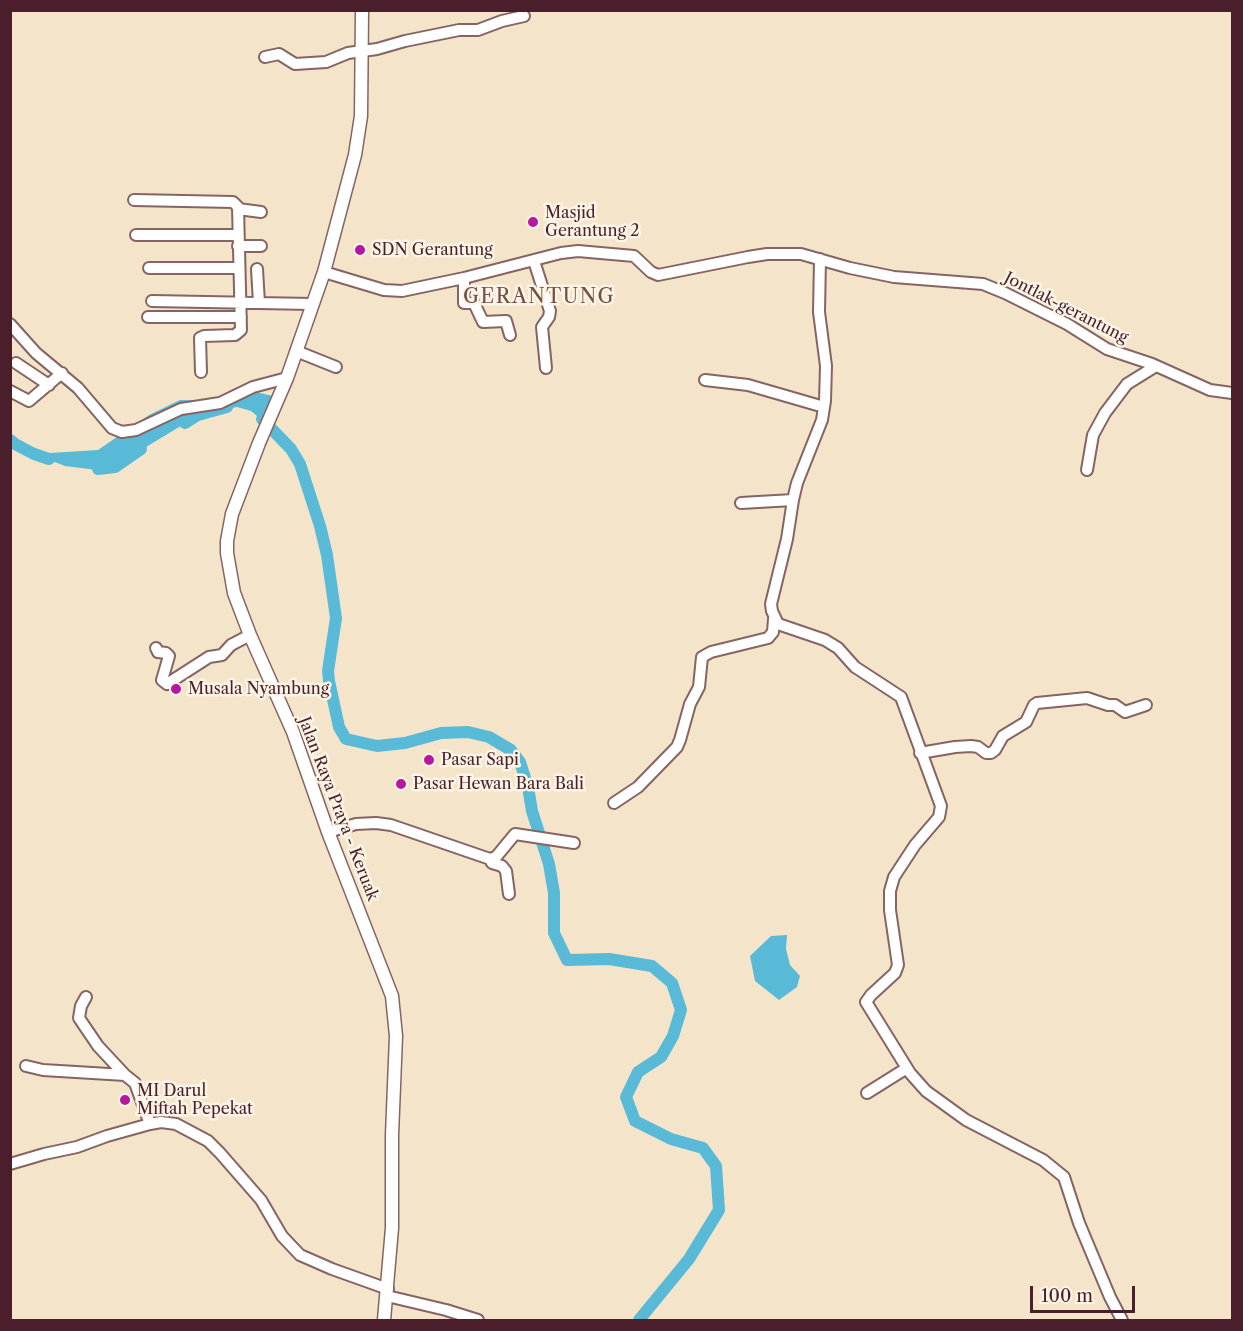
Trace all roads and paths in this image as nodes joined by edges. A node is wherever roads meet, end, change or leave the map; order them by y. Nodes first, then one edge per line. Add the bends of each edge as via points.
1 (362, 10) edge
2 (524, 16) dead end
3 (361, 50) junction
4 (265, 57) dead end
5 (134, 200) dead end
6 (238, 209) junction
7 (261, 212) dead end
8 (136, 235) dead end
9 (238, 240) junction
10 (261, 246) dead end
11 (820, 259) junction
12 (534, 261) junction
13 (149, 268) dead end
14 (239, 268) junction
15 (258, 269) dead end
16 (324, 272) junction
17 (464, 278) junction
18 (152, 301) dead end
19 (241, 303) junction
20 (259, 303) junction
21 (312, 304) junction
22 (148, 317) dead end
23 (241, 317) junction
24 (10, 324) edge
25 (510, 334) dead end
26 (296, 351) junction
27 (16, 363) dead end
28 (1156, 366) junction
29 (336, 367) dead end
30 (546, 368) dead end
31 (201, 372) dead end
32 (62, 373) junction
33 (286, 378) junction
34 (705, 380) dead end
35 (49, 385) junction
36 (10, 391) edge
37 (1233, 393) edge
38 (824, 407) junction
39 (1087, 470) dead end
40 (793, 500) junction
41 (741, 503) dead end
42 (774, 619) junction
43 (250, 635) junction
44 (156, 648) dead end
45 (1146, 705) dead end
46 (920, 753) junction
47 (614, 803) dead end
48 (328, 832) junction
49 (574, 843) dead end
50 (490, 859) junction
51 (509, 894) dead end
52 (86, 997) dead end
53 (26, 1066) dead end
54 (907, 1068) junction
55 (125, 1075) junction
56 (867, 1093) dead end
57 (150, 1124) junction
58 (10, 1164) edge
59 (387, 1293) junction
60 (384, 1320) edge
61 (478, 1320) edge
62 (1122, 1320) edge

1 - 3 main road, Jalan Raya Praya - Keruak
2 - 3 street via 478,30 459,30 377,50
3 - 4 street via 326,62 295,63 279,54
3 - 16 main road, Jalan Raya Praya - Keruak via 358,144
5 - 6 street via 233,202
6 - 7 street
6 - 9 street
8 - 9 street
9 - 10 street
9 - 14 street
11 - 12 street, Jontlak-gerantung via 801,254 766,254 663,275 654,273 634,256 608,253 567,252
11 - 28 street, Jontlak-gerantung via 894,277 983,284 1067,324 1107,349
11 - 38 street via 819,312 826,366
12 - 17 street, Jontlak-gerantung
12 - 30 street via 550,311 542,327
13 - 14 street
14 - 19 street
15 - 20 street
16 - 17 street, Jontlak-gerantung via 392,291
16 - 21 main road, Jalan Raya Praya - Keruak
17 - 25 street via 465,303 474,303 483,322 506,321
18 - 19 street
19 - 20 street
19 - 23 street
20 - 21 street
21 - 26 main road, Jalan Raya Praya - Keruak
22 - 23 street
23 - 31 street via 238,334 200,338
24 - 32 street via 36,353
26 - 29 street
26 - 33 main road, Jalan Raya Praya - Keruak
27 - 35 street
28 - 37 street, Jontlak-gerantung via 1210,390
28 - 39 street via 1127,384 1105,413 1093,435
32 - 33 street via 112,428 122,432 136,430 181,409 220,403 253,387
32 - 35 street
33 - 43 main road, Jalan Raya Praya - Keruak via 232,514 227,541 234,593
34 - 38 street via 748,385
35 - 36 street via 28,401
38 - 40 street
40 - 41 street
40 - 42 street via 771,604
42 - 46 street via 780,625 825,640 855,667 897,694
42 - 47 street via 768,639 702,657 699,687 677,747 638,787
43 - 44 street via 222,655 192,666 168,684 162,680 169,655
43 - 48 main road, Jalan Raya Praya - Keruak via 298,746
45 - 46 street via 1125,712 1115,705 1087,698 1037,703 1026,722 1003,736 994,751 986,753 971,746
46 - 54 street via 940,799 940,813 894,877 890,910 898,965 866,1002
48 - 50 street via 357,824 391,825
48 - 59 main road, Jalan Raya Praya - Keruak via 388,983 394,1009 392,1228
49 - 50 street via 515,834
50 - 51 street via 506,871
52 - 55 street via 79,1018
53 - 55 street
54 - 56 street
54 - 62 street via 926,1092 953,1112 1061,1173
55 - 57 street via 135,1083
57 - 58 street
57 - 59 street via 176,1124 208,1141 261,1200 282,1236 300,1255
59 - 60 main road, Jalan Raya Praya - Keruak
59 - 61 street

